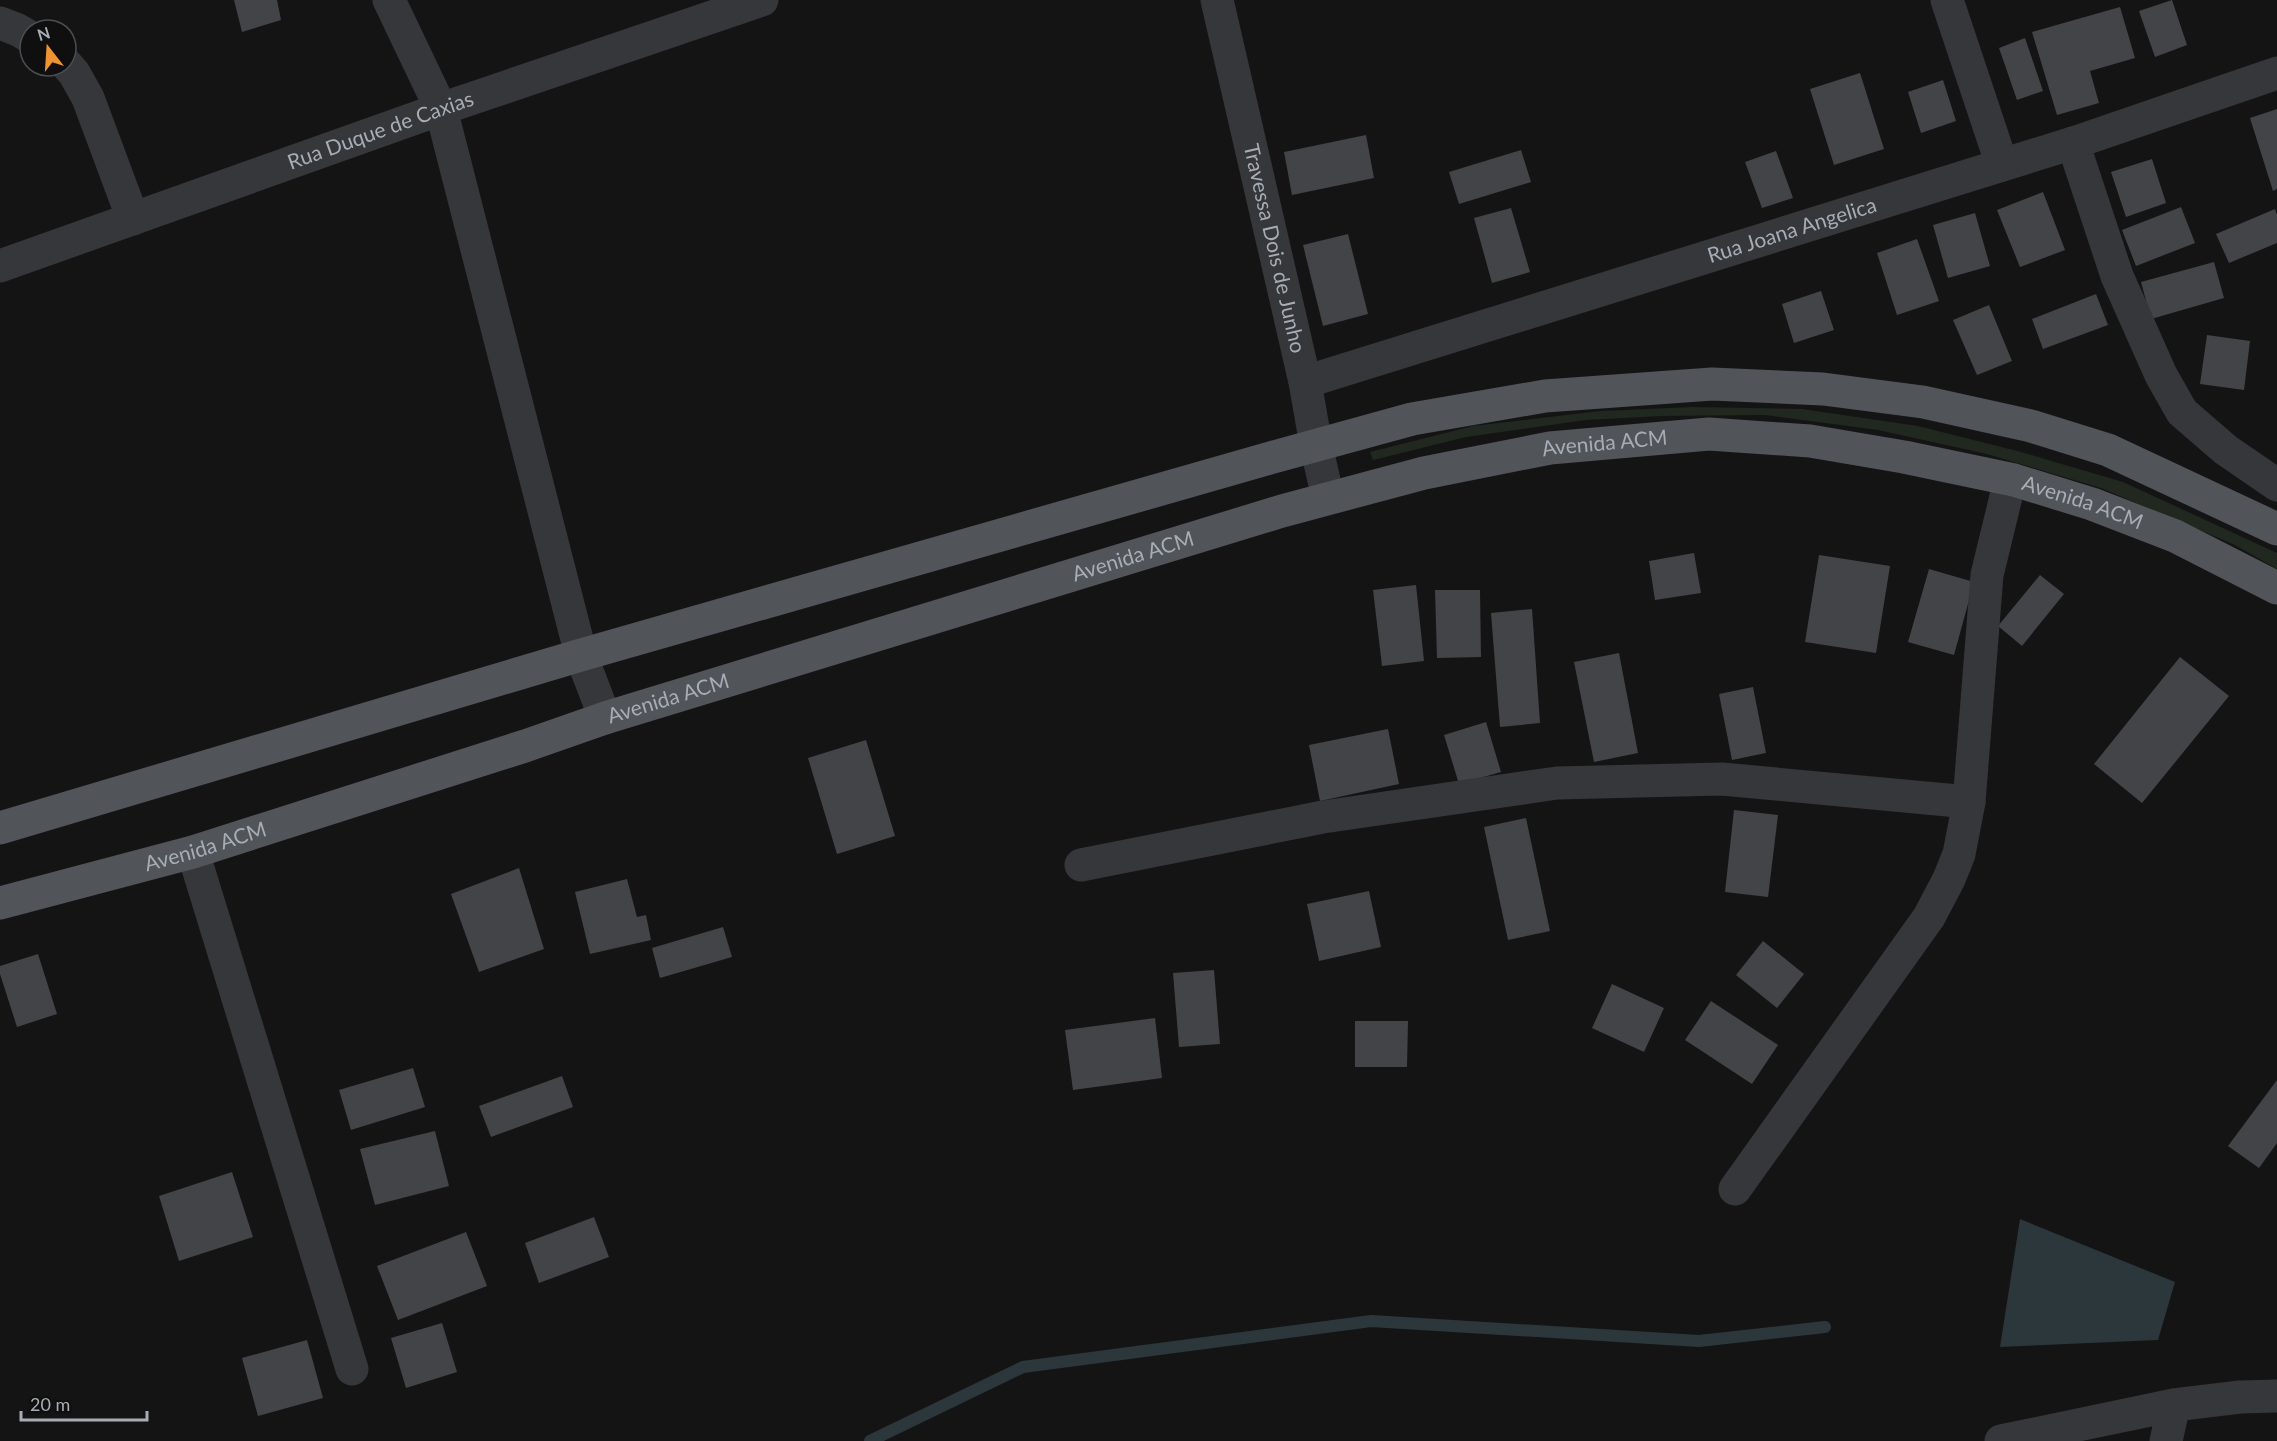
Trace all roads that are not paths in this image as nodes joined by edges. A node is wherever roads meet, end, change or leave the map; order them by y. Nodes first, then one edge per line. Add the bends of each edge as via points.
1 (389, 0) edge
2 (762, 0) edge
3 (1217, 0) edge
4 (1947, 0) edge
5 (0, 23) edge
6 (18, 30) edge
7 (2277, 73) edge
8 (77, 78) edge
9 (441, 109) junction
10 (2073, 144) junction
11 (2002, 165) junction
12 (133, 219) junction
13 (0, 266) edge
14 (1305, 382) junction
15 (1316, 445) junction
16 (2010, 480) junction
17 (2277, 485) edge
18 (1328, 498) junction
19 (2277, 529) edge
20 (2277, 588) edge
21 (581, 655) junction
22 (605, 718) junction
23 (1969, 802) junction
24 (0, 828) edge
25 (193, 852) junction
26 (1081, 865) dead end
27 (0, 903) edge
28 (1735, 1189) dead end
29 (352, 1369) dead end
30 (2277, 1396) edge
31 (2174, 1405) junction
32 (2001, 1441) edge
33 (2166, 1441) edge

1 - 9 street
2 - 9 street, Rua Duque de Caxias
3 - 14 street, Travessa Dois de Junho
4 - 11 street
5 - 6 street
7 - 10 street, Rua Joana Angelica
8 - 12 street
9 - 12 street, Rua Duque de Caxias
9 - 21 street
10 - 11 street, Rua Joana Angelica
10 - 17 street via 2117,276 2182,412 2226,450
11 - 14 street, Rua Joana Angelica
12 - 13 street, Rua Duque de Caxias
14 - 15 street, Travessa Dois de Junho
15 - 18 street, Travessa Dois de Junho
15 - 19 main road via 1412,419 1545,396 1712,384 1823,389 1923,402 2031,426 2108,450
15 - 21 main road
16 - 18 main road, Avenida ACM via 1810,441 1708,434 1550,448 1424,473
16 - 20 main road, Avenida ACM via 2091,504 2175,536
16 - 23 street via 1987,575
18 - 22 main road, Avenida ACM
21 - 22 street
21 - 24 main road
22 - 25 main road, Avenida ACM
23 - 26 street via 1722,779 1557,783 1323,817
23 - 28 street via 1959,854 1929,917
25 - 27 main road, Avenida ACM
25 - 29 street
30 - 31 street
31 - 32 street
31 - 33 street

